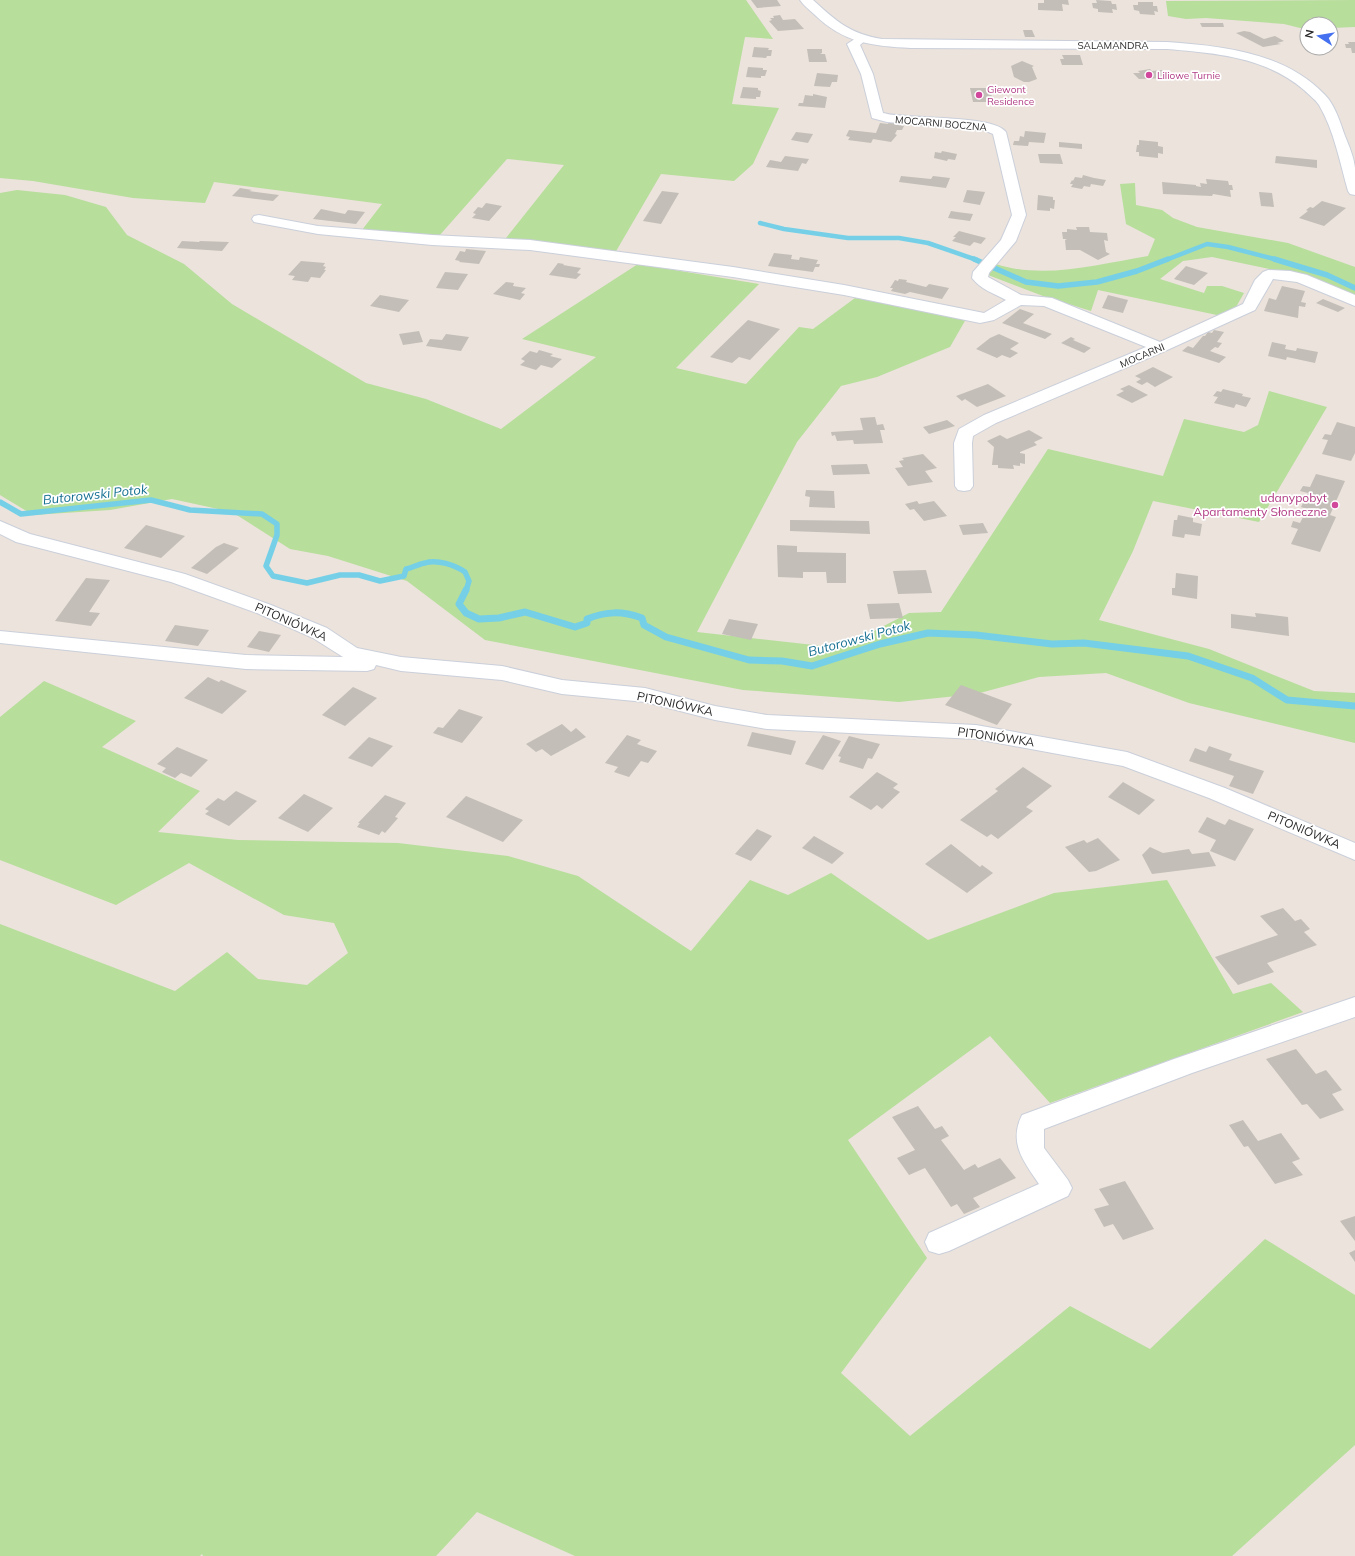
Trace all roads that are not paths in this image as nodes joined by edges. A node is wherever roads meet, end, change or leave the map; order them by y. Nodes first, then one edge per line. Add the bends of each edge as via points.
1 (806, 0) edge
2 (861, 39) junction
3 (1355, 191) edge
4 (259, 220) dead end
5 (1018, 300) junction
6 (1355, 301) edge
7 (1159, 348) junction
8 (964, 486) dead end
9 (0, 527) edge
10 (0, 637) edge
11 (400, 664) junction
12 (1355, 852) edge
13 (1355, 1008) edge
14 (939, 1242) dead end

1 - 2 street, SALAMANDRA via 836,27
2 - 3 street, SALAMANDRA via 911,44 1183,46 1250,57 1296,77 1321,98 1328,107
2 - 5 street, MOCARNI BOCZNA via 853,44 867,74 877,115 987,126 999,132 1019,214 1008,241 980,272 980,278
4 - 5 street via 318,230 530,245 733,272 844,290 980,318 988,317
5 - 7 street, MOCARNI BOCZNA via 1046,301
6 - 7 street, MOCARNI via 1288,275 1268,276 1261,283 1249,307
7 - 8 street, MOCARNI via 990,419 965,433
9 - 11 street, PITONIÓWKA via 23,538 178,578 264,609 320,633 351,653
10 - 11 street via 246,662
11 - 12 street, PITONIÓWKA via 502,673 562,687 644,696 767,722 976,732 1127,759 1217,793
13 - 14 street via 1183,1066 1031,1123 1031,1151 1058,1188

